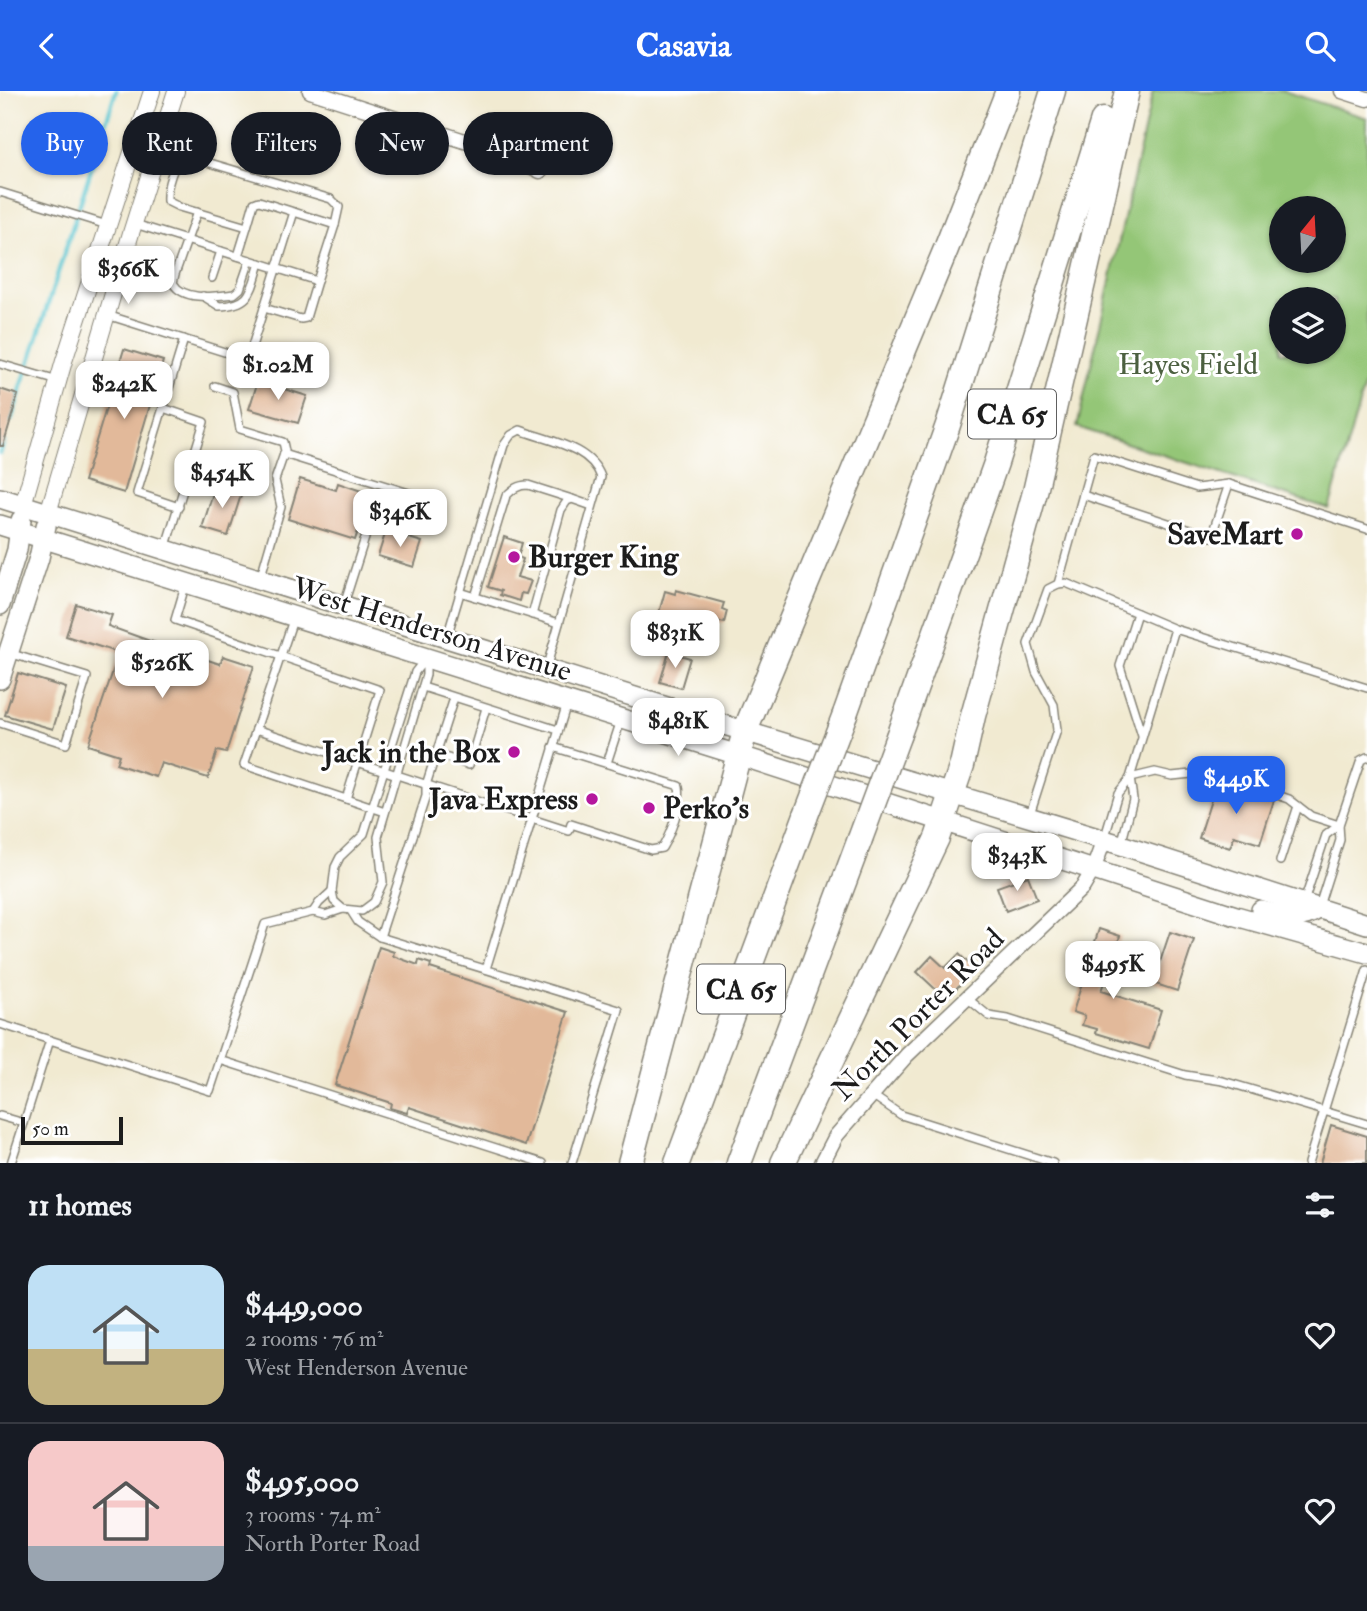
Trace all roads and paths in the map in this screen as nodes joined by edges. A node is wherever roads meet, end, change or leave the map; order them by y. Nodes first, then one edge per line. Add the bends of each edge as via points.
1 (152, 91) edge
2 (176, 91) edge
3 (310, 91) edge
4 (1008, 91) edge
5 (1053, 91) edge
6 (1112, 91) edge
7 (1127, 91) edge
8 (1342, 91) edge
9 (1367, 99) edge
10 (463, 140) edge
11 (0, 192) edge
12 (197, 212) junction
13 (294, 212) junction
14 (107, 225) junction
15 (335, 225) junction
16 (247, 227) junction
17 (133, 228) junction
18 (188, 240) junction
19 (221, 251) junction
20 (238, 256) junction
21 (250, 260) junction
22 (260, 263) junction
23 (276, 269) junction
24 (212, 278) dead end
25 (317, 281) junction
26 (201, 295) junction
27 (264, 308) junction
28 (106, 315) junction
29 (184, 339) junction
30 (248, 359) junction
31 (0, 364) edge
32 (291, 373) dead end
33 (58, 381) junction
34 (215, 386) dead end
35 (163, 408) junction
36 (284, 454) junction
37 (1229, 484) junction
38 (1083, 495) junction
39 (0, 498) edge
40 (572, 499) junction
41 (23, 505) junction
42 (592, 506) junction
43 (179, 507) junction
44 (48, 513) junction
45 (0, 525) edge
46 (1367, 529) edge
47 (20, 531) junction
48 (44, 538) junction
49 (166, 549) junction
50 (260, 579) junction
51 (186, 583) junction
52 (1058, 584) junction
53 (460, 592) junction
54 (475, 597) junction
55 (254, 604) junction
56 (0, 605) edge
57 (344, 605) junction
58 (1137, 613) junction
59 (532, 615) junction
60 (294, 616) junction
61 (384, 618) junction
62 (559, 623) junction
63 (1175, 629) junction
64 (447, 638) junction
65 (9, 652) junction
66 (281, 656) junction
67 (426, 658) junction
68 (546, 669) junction
69 (0, 679) edge
70 (423, 687) junction
71 (1367, 688) edge
72 (454, 698) junction
73 (567, 702) junction
74 (486, 708) junction
75 (621, 719) junction
76 (0, 723) edge
77 (256, 729) junction
78 (558, 730) junction
79 (745, 731) junction
80 (1142, 737) junction
81 (553, 747) junction
82 (436, 754) junction
83 (738, 755) junction
84 (1367, 757) edge
85 (357, 763) junction
86 (607, 763) junction
87 (383, 772) junction
88 (396, 776) junction
89 (1130, 778) junction
90 (426, 785) junction
91 (952, 795) junction
92 (346, 799) junction
93 (1298, 806) junction
94 (372, 808) junction
95 (385, 812) junction
96 (1029, 818) junction
97 (532, 819) junction
98 (944, 821) junction
99 (1339, 825) junction
100 (1112, 843) junction
101 (1280, 861) dead end
102 (1093, 870) junction
103 (1149, 887) junction
104 (332, 891) junction
105 (1311, 906) junction
106 (347, 910) junction
107 (313, 912) junction
108 (1367, 924) edge
109 (380, 937) junction
110 (1367, 953) edge
111 (486, 969) junction
112 (1367, 969) edge
113 (967, 997) junction
114 (0, 1024) edge
115 (50, 1039) junction
116 (220, 1060) junction
117 (872, 1095) junction
118 (1325, 1111) junction
119 (0, 1116) edge
120 (24, 1123) junction
121 (1367, 1125) edge
122 (11, 1163) edge
123 (544, 1163) edge
124 (572, 1163) edge
125 (630, 1163) edge
126 (677, 1163) edge
127 (739, 1163) edge
128 (783, 1163) edge
129 (822, 1163) edge
130 (1053, 1163) edge
131 (1308, 1163) edge

1 - 14 street
2 - 17 street
3 - 10 street
4 - 79 highway
5 - 126 highway, CA 65, bridge via 944,437
6 - 127 highway, CA 65, bridge via 996,463
7 - 91 highway via 1030,513
8 - 9 street
11 - 14 lane
12 - 15 lane via 167,201 183,155 331,199 339,207
12 - 16 lane
12 - 18 lane
13 - 15 lane
13 - 16 lane via 259,201 254,203
13 - 23 lane
14 - 17 street
14 - 33 street
15 - 25 lane
16 - 20 lane
17 - 18 lane
17 - 28 street
18 - 19 lane
18 - 26 lane via 173,283 183,293
19 - 20 lane
19 - 24 lane
20 - 21 lane
21 - 22 lane
21 - 26 lane via 234,294
22 - 23 lane
22 - 26 lane via 244,302 219,306
23 - 25 lane
23 - 27 lane
25 - 27 lane via 306,318
27 - 30 lane
28 - 29 lane
28 - 44 street
29 - 30 lane
29 - 35 lane
30 - 32 lane
31 - 33 lane
33 - 41 street
34 - 36 lane via 233,392 240,429 283,442
35 - 43 lane via 204,422
35 - 43 lane via 137,493
36 - 50 lane via 275,480 281,507
36 - 57 lane via 428,499 419,526 372,516
37 - 38 lane via 1197,488 1094,455
37 - 38 lane via 1211,537
37 - 46 lane
38 - 52 lane
39 - 41 main road, West Henderson Avenue
40 - 42 lane
40 - 54 lane via 528,485 506,496
40 - 59 lane via 561,510
41 - 44 main road, West Henderson Avenue
41 - 47 main road
42 - 53 lane via 601,477 587,455 520,430 511,435 504,445
42 - 62 lane
43 - 49 lane
44 - 48 main road
44 - 49 main road, West Henderson Avenue
45 - 47 main road, West Henderson Avenue
47 - 48 main road, West Henderson Avenue
47 - 56 main road
48 - 51 main road, West Henderson Avenue
48 - 65 main road
49 - 50 main road, West Henderson Avenue
50 - 57 main road, West Henderson Avenue
51 - 55 main road, West Henderson Avenue
51 - 66 lane via 175,619
52 - 58 lane via 1066,583
52 - 96 lane via 1048,589 1028,644 1054,705 1057,730
53 - 54 lane
53 - 64 lane
54 - 59 lane
55 - 60 main road, West Henderson Avenue
55 - 61 main road via 285,602 372,625
57 - 61 main road, West Henderson Avenue
58 - 63 lane
58 - 80 lane via 1120,666
59 - 62 lane
60 - 66 lane
60 - 67 main road, West Henderson Avenue
61 - 64 main road, West Henderson Avenue
62 - 68 lane
63 - 71 lane
63 - 80 lane
64 - 68 main road, West Henderson Avenue
65 - 69 main road
65 - 76 lane via 87,677 66,744
66 - 77 lane
66 - 85 lane via 380,690
67 - 68 main road via 432,651 444,649 531,676
67 - 70 lane
67 - 73 main road, West Henderson Avenue
67 - 87 lane via 415,672
68 - 79 main road, West Henderson Avenue
70 - 72 lane
70 - 88 lane
72 - 74 lane
72 - 82 lane
73 - 75 main road, West Henderson Avenue
73 - 78 lane
74 - 78 lane
74 - 82 lane via 469,765
75 - 83 main road, West Henderson Avenue
75 - 86 lane
77 - 85 lane
77 - 92 lane via 244,765
78 - 81 lane
79 - 83 highway
79 - 91 main road, West Henderson Avenue
80 - 89 lane
81 - 86 lane
81 - 97 lane
82 - 90 lane
83 - 98 main road, West Henderson Avenue
83 - 125 highway
84 - 99 lane via 1361,760
85 - 87 lane
85 - 92 lane
86 - 97 lane via 679,786 681,794 662,848 651,850 571,824 569,831
87 - 88 lane
87 - 94 lane
88 - 90 lane
88 - 95 lane
89 - 93 lane via 1155,772 1172,776 1211,772
89 - 100 lane via 1118,793
89 - 100 lane via 1133,799
90 - 97 lane
90 - 109 lane
91 - 96 main road, West Henderson Avenue
91 - 98 highway
92 - 94 lane
93 - 99 lane via 1311,816
93 - 101 lane
94 - 95 lane
94 - 104 lane via 364,834 335,867
95 - 106 lane via 378,838 383,872 380,892 362,911
96 - 100 main road, West Henderson Avenue
97 - 111 lane
98 - 102 main road, West Henderson Avenue
98 - 128 highway
99 - 105 lane via 1340,840
99 - 105 lane via 1326,835
100 - 102 street, North Porter Road
100 - 105 main road, West Henderson Avenue
102 - 103 main road, West Henderson Avenue
102 - 113 street, North Porter Road via 1083,887
103 - 105 main road via 1172,885 1283,915 1309,916
103 - 110 main road, West Henderson Avenue
104 - 106 lane via 334,901
104 - 107 lane
105 - 108 main road, West Henderson Avenue
106 - 107 lane via 325,915
106 - 109 lane
107 - 116 lane via 265,924
109 - 111 lane
111 - 124 lane via 619,1010
112 - 118 lane
113 - 117 street, North Porter Road
113 - 118 lane via 989,1016
114 - 115 lane
115 - 116 lane via 210,1091
115 - 120 lane
116 - 123 lane
117 - 129 street, North Porter Road via 836,1136
117 - 130 lane via 901,1115
118 - 121 lane
118 - 131 lane
119 - 120 lane
120 - 122 lane

